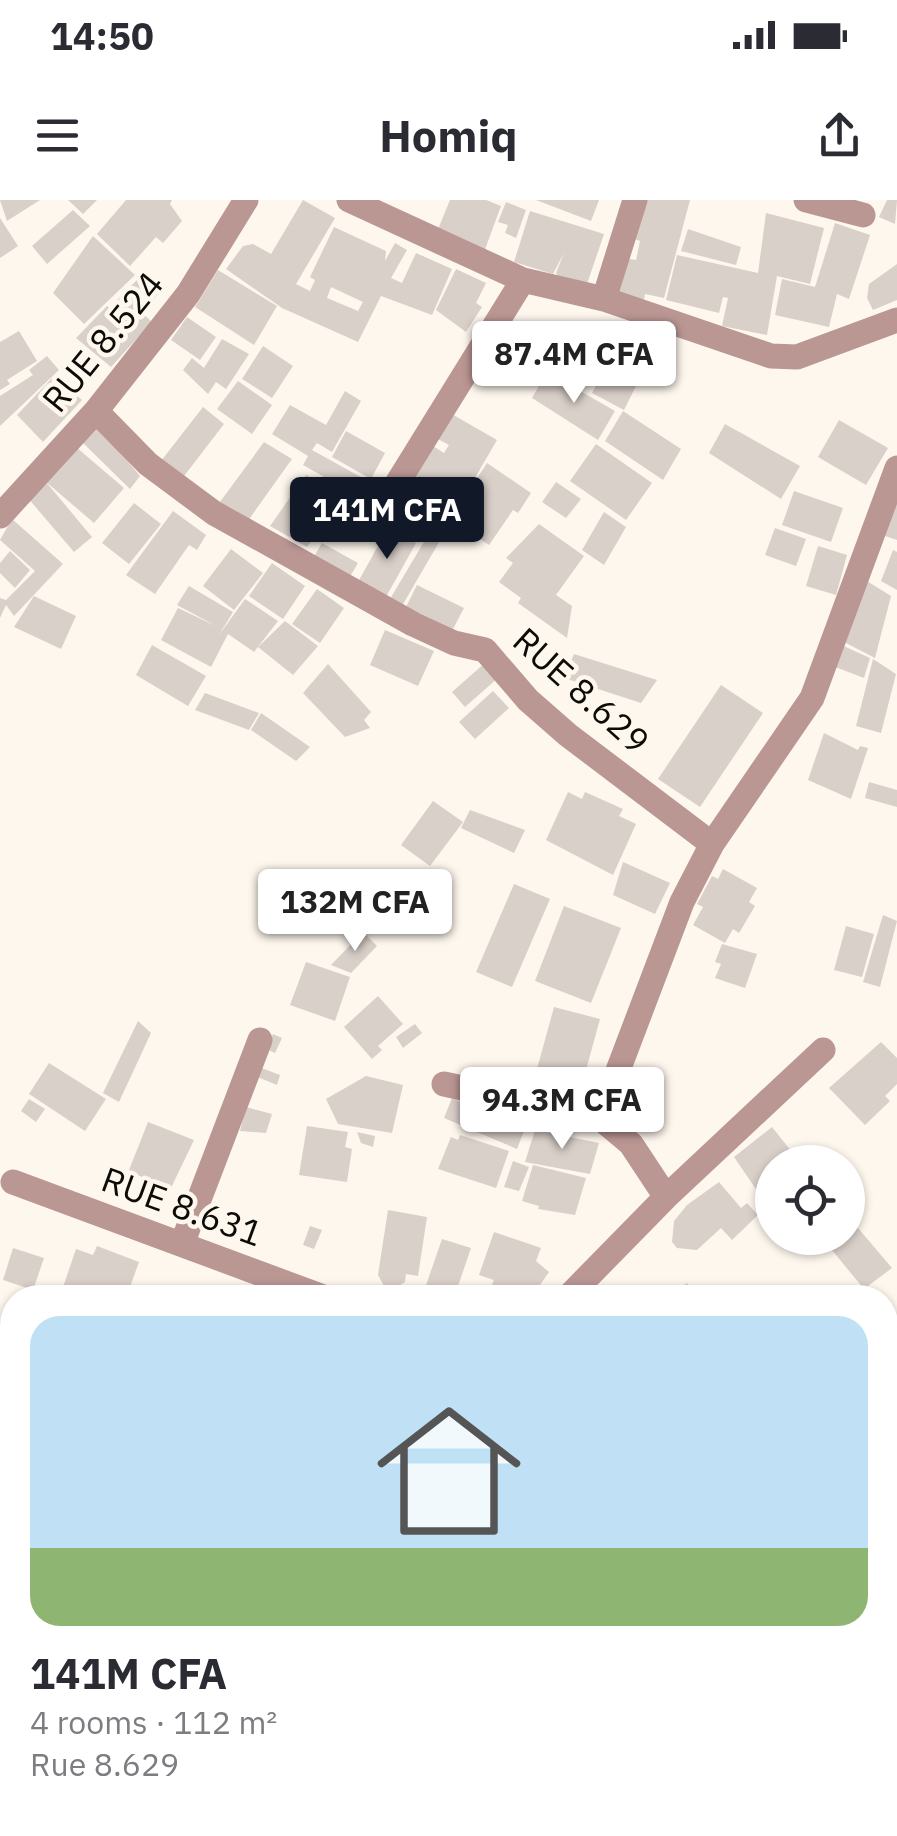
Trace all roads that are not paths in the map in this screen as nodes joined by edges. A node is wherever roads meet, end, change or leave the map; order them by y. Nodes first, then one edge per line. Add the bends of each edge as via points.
1 (246, 200) edge
2 (349, 200) edge
3 (635, 200) edge
4 (806, 200) edge
5 (862, 216) dead end
6 (522, 280) junction
7 (604, 299) junction
8 (897, 320) edge
9 (96, 411) junction
10 (897, 468) edge
11 (388, 498) dead end
12 (0, 516) edge
13 (712, 844) junction
14 (260, 1040) dead end
15 (822, 1050) dead end
16 (444, 1084) dead end
17 (600, 1118) junction
18 (13, 1182) dead end
19 (666, 1196) junction
20 (182, 1244) junction
21 (291, 1285) edge
22 (580, 1285) edge

1 - 9 street, RUE 8.524 via 188,294
2 - 6 street
3 - 7 street
4 - 5 street
6 - 7 street
6 - 11 street
7 - 8 street via 772,356 797,356
9 - 12 street, RUE 8.524
9 - 13 street, RUE 8.629 via 148,464 214,513 414,624 486,650 528,700
10 - 13 street via 812,698
13 - 17 street via 682,902
14 - 20 street
15 - 19 street
16 - 17 street
17 - 19 street via 631,1144
18 - 20 street, RUE 8.631
19 - 22 street
20 - 21 street, RUE 8.631

